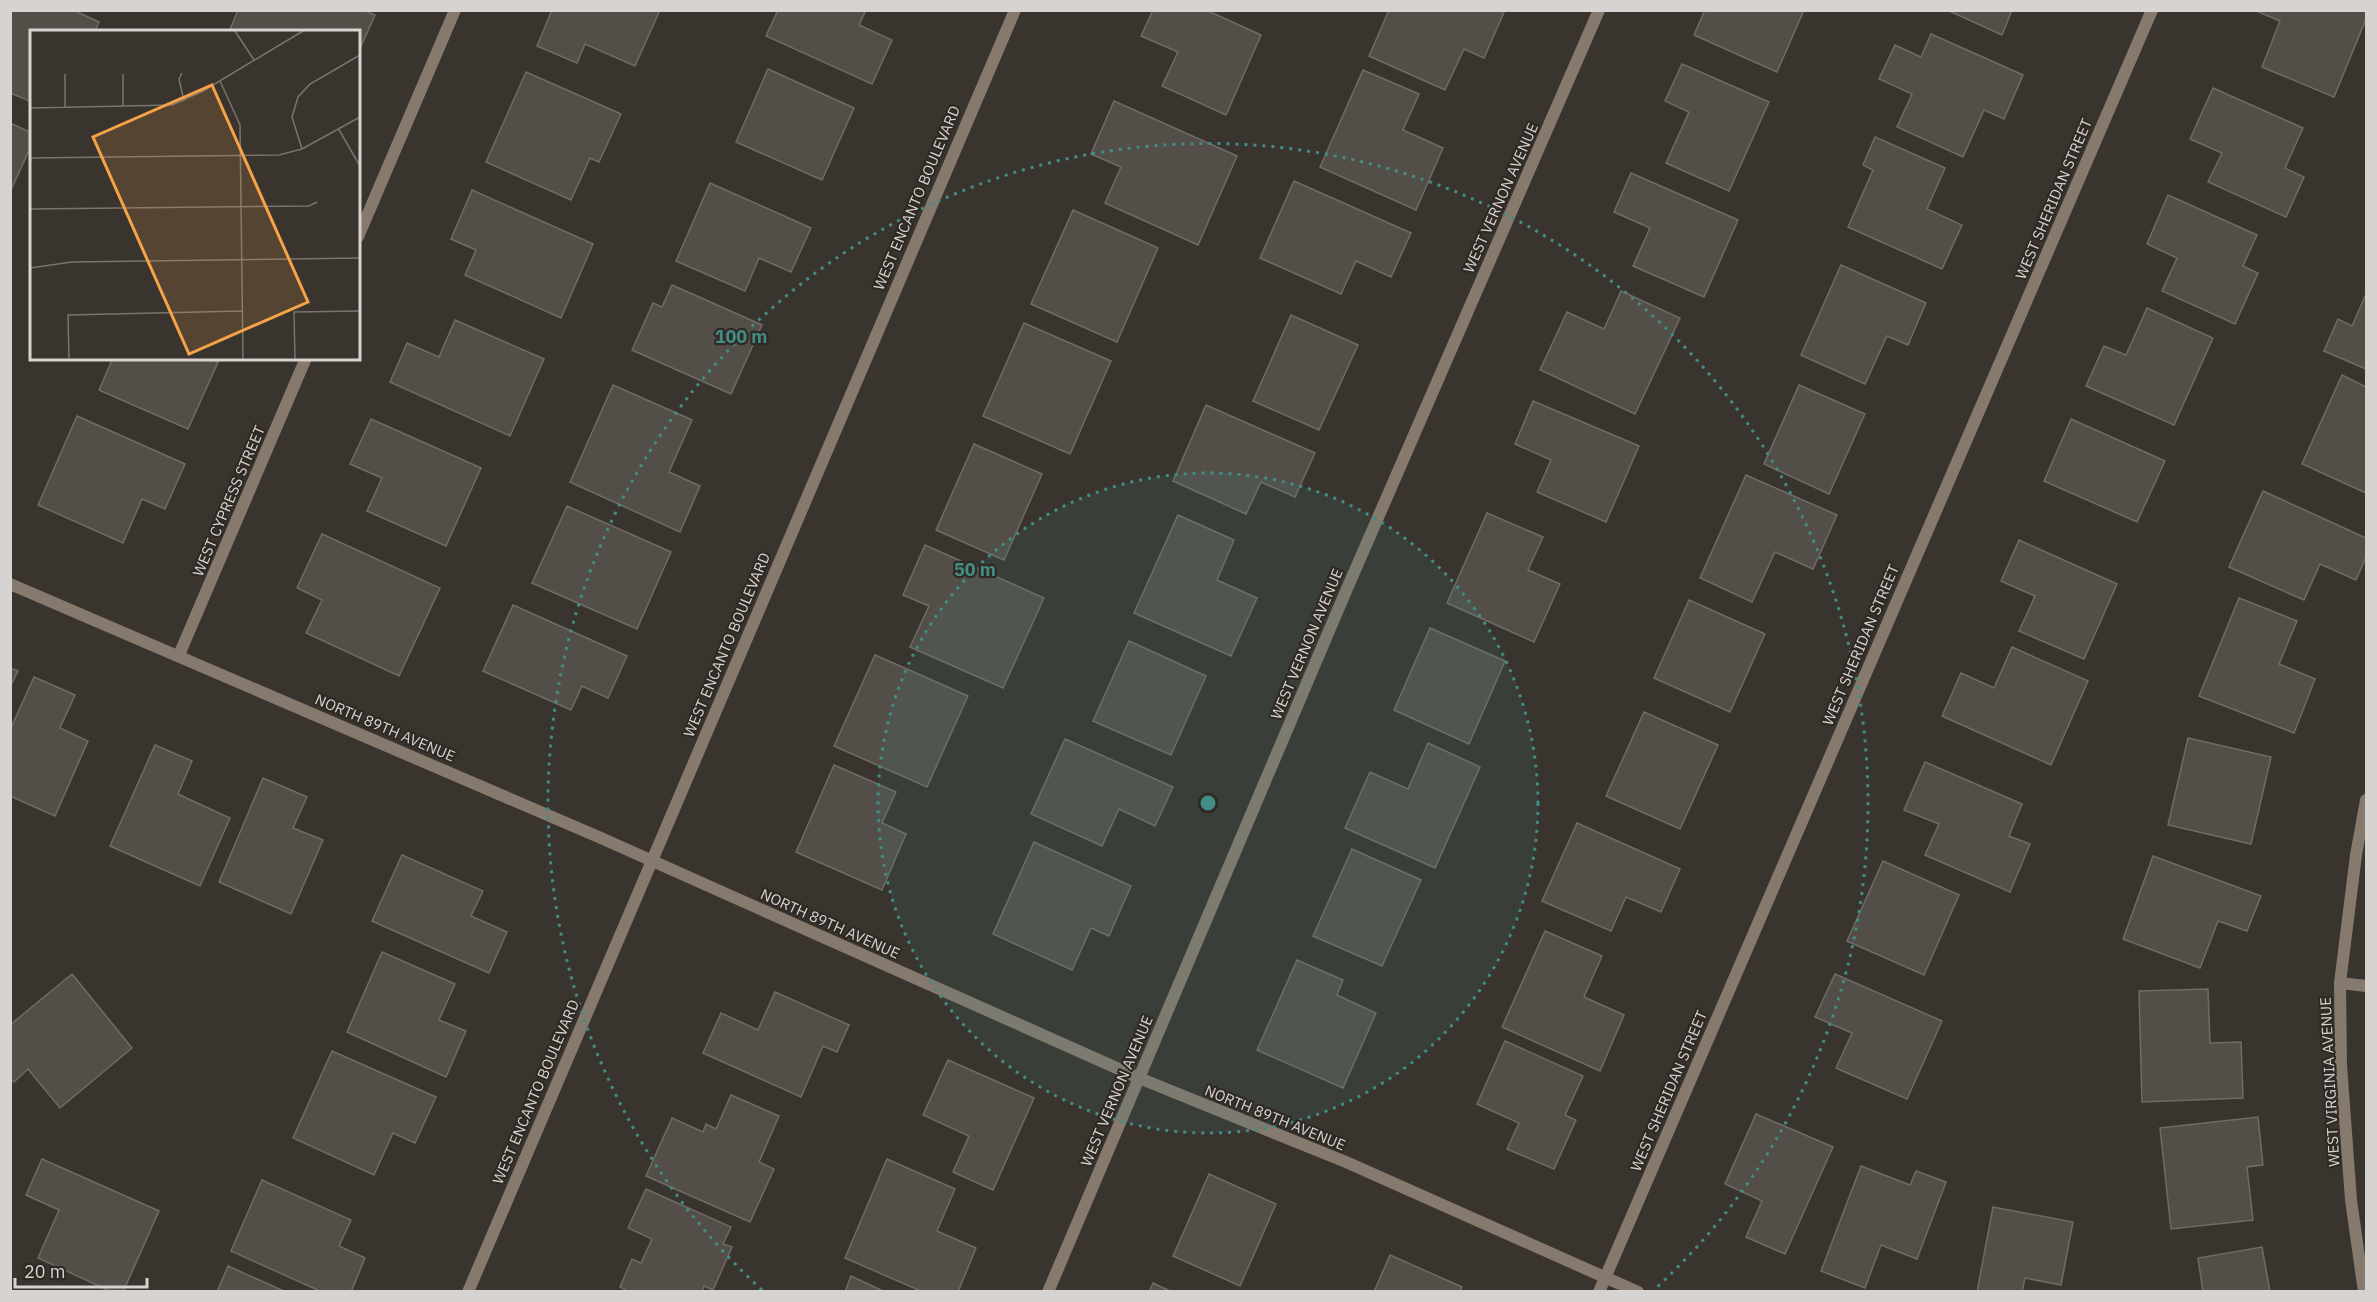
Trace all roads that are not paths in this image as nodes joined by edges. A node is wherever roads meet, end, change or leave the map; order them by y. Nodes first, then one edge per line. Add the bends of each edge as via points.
1 (455, 10) edge
2 (1015, 10) edge
3 (1599, 10) edge
4 (2152, 10) edge
5 (360, 232) edge
6 (305, 360) edge
7 (10, 584) edge
8 (179, 655) junction
9 (2367, 800) edge
10 (651, 861) junction
11 (2340, 983) junction
12 (2367, 986) edge
13 (1139, 1078) junction
14 (1605, 1278) junction
15 (468, 1292) edge
16 (1048, 1292) edge
17 (1599, 1292) edge
18 (1638, 1292) edge
19 (2364, 1292) edge

1 - 5 street
2 - 10 street, WEST ENCANTO BOULEVARD
3 - 13 street, WEST VERNON AVENUE
4 - 14 street, WEST SHERIDAN STREET
6 - 8 street, WEST CYPRESS STREET
7 - 8 street, NORTH 89TH AVENUE
8 - 10 street, NORTH 89TH AVENUE
9 - 11 street, WEST VIRGINIA AVENUE
10 - 13 street, NORTH 89TH AVENUE
10 - 15 street, WEST ENCANTO BOULEVARD
11 - 12 street
11 - 19 street, WEST VIRGINIA AVENUE via 2343,1099
13 - 14 street, NORTH 89TH AVENUE via 1346,1162
13 - 16 street, WEST VERNON AVENUE
14 - 17 street, WEST SHERIDAN STREET
14 - 18 street, NORTH 89TH AVENUE

